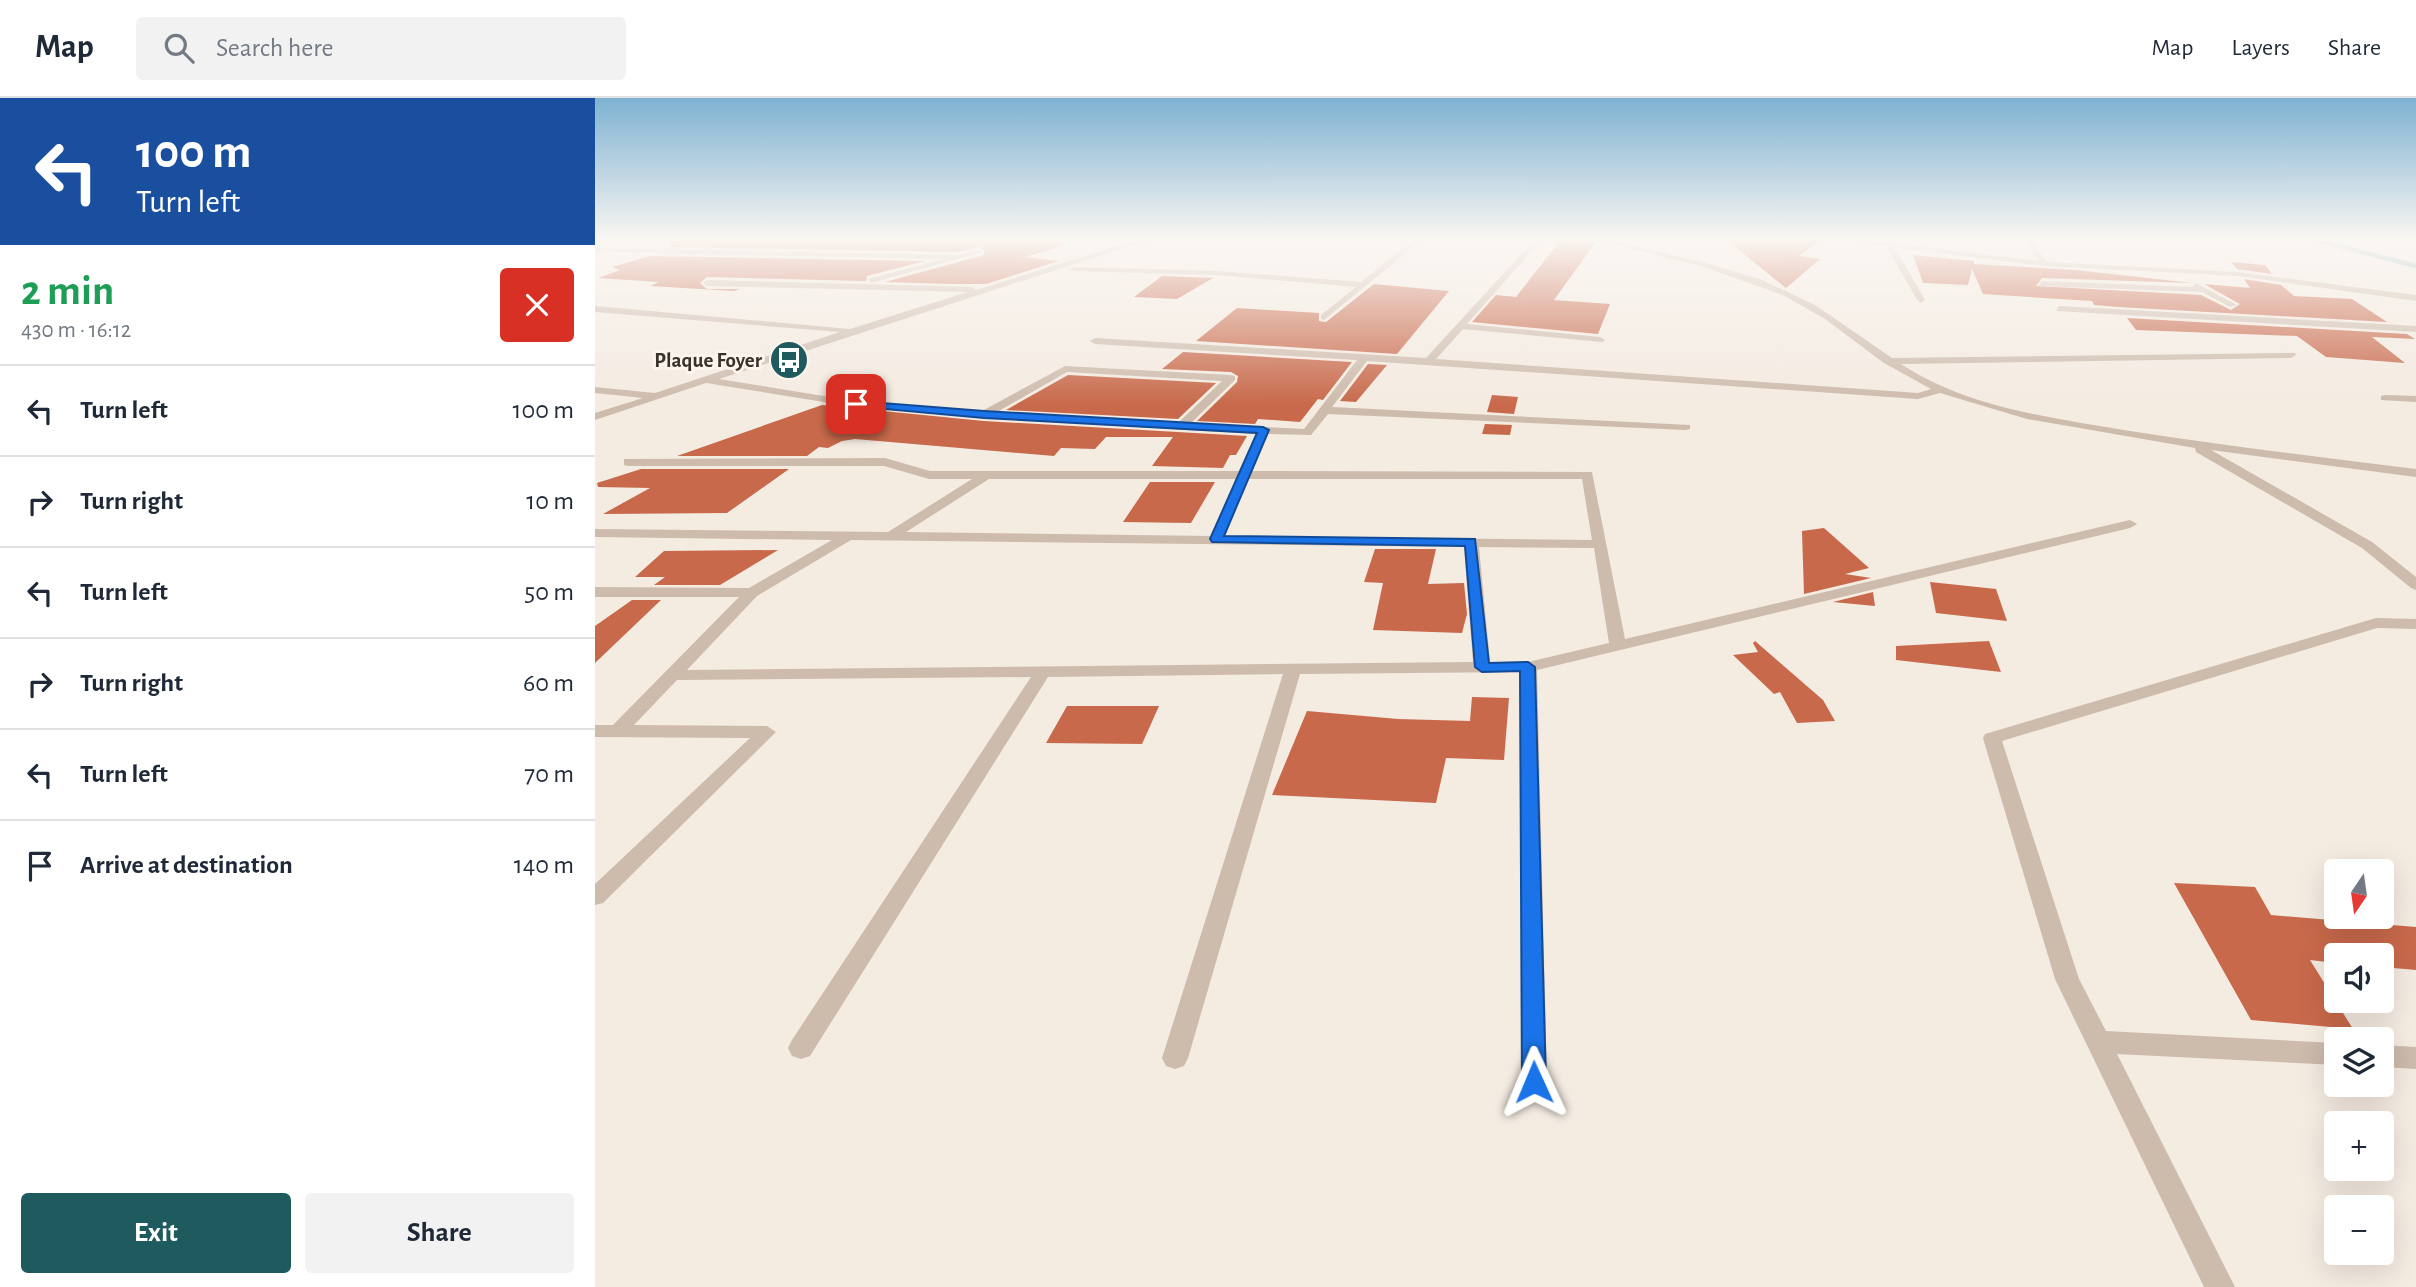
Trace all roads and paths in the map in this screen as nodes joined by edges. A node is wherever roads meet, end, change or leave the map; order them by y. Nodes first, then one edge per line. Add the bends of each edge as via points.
1 (979, 293) edge
2 (1353, 293) edge
3 (1490, 293) edge
4 (1783, 293) edge
5 (1917, 293) edge
6 (2211, 293) edge
7 (2383, 293) edge
8 (2416, 298) edge
9 (1921, 300) dead end
10 (2233, 305) dead end
11 (595, 309) edge
12 (2059, 309) dead end
13 (1324, 317) dead end
14 (1461, 326) junction
15 (2416, 329) edge
16 (853, 331) junction
17 (1600, 340) dead end
18 (1095, 341) dead end
19 (2291, 355) dead end
20 (1364, 358) junction
21 (1888, 361) junction
22 (1428, 362) junction
23 (704, 380) junction
24 (595, 390) edge
25 (1941, 390) junction
26 (661, 396) junction
27 (2385, 398) dead end
28 (2416, 399) edge
29 (1324, 410) junction
30 (984, 415) junction
31 (595, 417) edge
32 (1182, 426) junction
33 (1686, 427) dead end
34 (1263, 430) junction
35 (2192, 444) junction
36 (628, 462) dead end
37 (2416, 473) edge
38 (987, 475) junction
39 (1244, 475) junction
40 (2130, 524) dead end
41 (595, 533) edge
42 (848, 536) junction
43 (891, 536) junction
44 (1216, 539) junction
45 (1471, 542) junction
46 (1600, 544) junction
47 (2416, 585) edge
48 (595, 592) edge
49 (752, 593) junction
50 (2416, 624) edge
51 (1618, 645) junction
52 (1482, 667) junction
53 (1528, 667) junction
54 (1293, 669) junction
55 (1043, 671) junction
56 (672, 675) junction
57 (595, 731) edge
58 (618, 731) junction
59 (595, 897) edge
60 (2099, 1042) junction
61 (801, 1048) dead end
62 (2324, 1053) edge
63 (2394, 1057) edge
64 (1175, 1058) dead end
65 (2416, 1058) edge
66 (1534, 1082) dead end
67 (2220, 1287) edge

1 - 16 street
2 - 13 street
3 - 14 street
4 - 21 street via 1812,307
5 - 9 street
6 - 10 street
7 - 8 street
11 - 16 street
12 - 15 street
14 - 17 street
14 - 22 street
16 - 23 street
18 - 20 street
19 - 21 street
20 - 22 street
20 - 29 street
21 - 25 street
22 - 25 street via 1918,396
23 - 26 street
23 - 30 street via 856,404
24 - 26 street
25 - 35 street via 2044,420
26 - 31 street
27 - 28 street
29 - 33 street
29 - 34 street via 1307,433
30 - 32 street
30 - 32 street via 1065,369 1231,378
32 - 34 street
34 - 39 street
35 - 37 street
35 - 47 street via 2367,545
36 - 38 street via 885,462 929,475
38 - 39 street
38 - 43 street
39 - 44 street
39 - 46 street via 1588,475
40 - 51 street
41 - 42 street
42 - 43 street
42 - 49 street
43 - 44 street
44 - 45 street
45 - 46 street
45 - 52 street
46 - 51 street
48 - 49 street
49 - 56 street
50 - 60 street via 2376,623 1992,738 2067,979
51 - 53 street
52 - 53 street
52 - 54 street
53 - 66 street
54 - 55 street
54 - 64 street
55 - 56 street
55 - 61 street
56 - 58 street
57 - 58 street
58 - 59 street via 767,732
60 - 62 street
60 - 67 street
63 - 65 street

